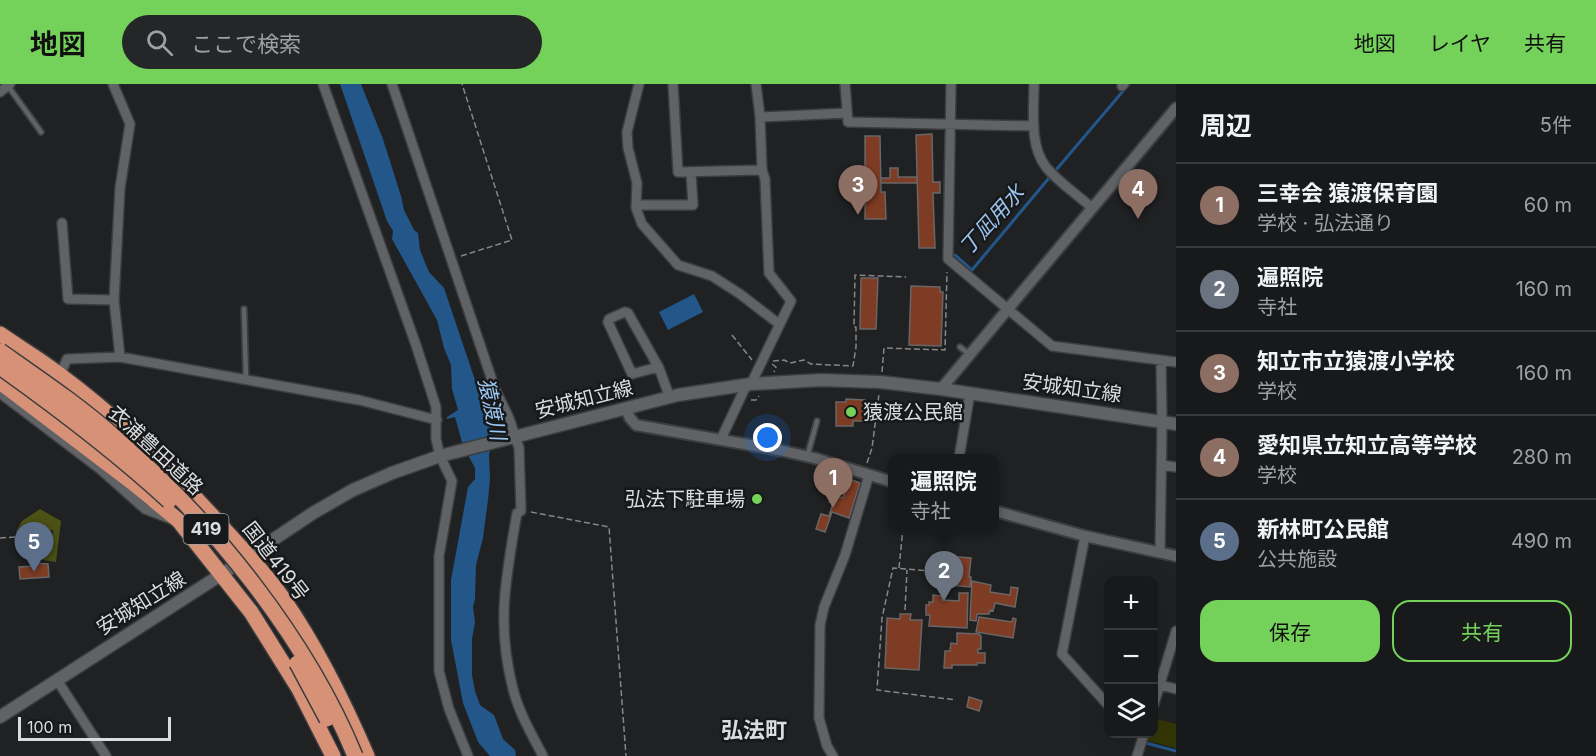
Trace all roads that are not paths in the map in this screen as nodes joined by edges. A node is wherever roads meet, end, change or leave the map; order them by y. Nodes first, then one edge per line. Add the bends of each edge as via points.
1 (113, 84) edge
2 (323, 84) edge
3 (392, 84) edge
4 (639, 84) edge
5 (673, 84) edge
6 (756, 84) edge
7 (845, 84) edge
8 (951, 84) edge
9 (1034, 84) edge
10 (6, 87) edge
11 (1176, 108) edge
12 (847, 113) junction
13 (760, 117) junction
14 (951, 124) junction
15 (1034, 126) junction
16 (40, 132) dead end
17 (762, 170) junction
18 (692, 172) junction
19 (637, 205) junction
20 (1092, 208) junction
21 (62, 223) dead end
22 (114, 300) junction
23 (1008, 308) junction
24 (244, 309) dead end
25 (779, 324) junction
26 (0, 334) edge
27 (960, 347) dead end
28 (0, 351) edge
29 (969, 354) junction
30 (120, 357) junction
31 (1161, 361) junction
32 (1176, 362) edge
33 (0, 367) edge
34 (658, 367) junction
35 (60, 375) junction
36 (246, 380) junction
37 (0, 382) edge
38 (748, 385) junction
39 (941, 389) junction
40 (0, 393) edge
41 (970, 393) junction
42 (670, 398) junction
43 (626, 409) junction
44 (437, 420) junction
45 (817, 421) dead end
46 (1162, 422) junction
47 (1176, 424) edge
48 (511, 438) junction
49 (721, 439) junction
50 (960, 454) edge
51 (443, 455) junction
52 (807, 457) junction
53 (1162, 465) junction
54 (1176, 467) edge
55 (866, 474) junction
56 (888, 481) edge
57 (999, 512) edge
58 (179, 522) junction
59 (1085, 536) junction
60 (1160, 552) junction
61 (248, 556) junction
62 (1176, 556) edge
63 (222, 574) junction
64 (1176, 631) edge
65 (57, 680) junction
66 (1160, 685) junction
67 (1176, 689) edge
68 (1158, 691) edge
69 (1104, 701) edge
70 (0, 717) edge
71 (1140, 738) edge
72 (106, 756) edge
73 (333, 756) edge
74 (346, 756) edge
75 (355, 756) edge
76 (367, 756) edge
77 (468, 756) edge
78 (543, 756) edge
79 (833, 756) edge
80 (1137, 756) edge

1 - 22 street via 130,124 120,188
2 - 44 street via 416,345
3 - 48 street via 495,389 509,418
4 - 19 street via 627,132
5 - 18 street via 678,172
6 - 13 street
7 - 12 street
8 - 14 street
9 - 15 street
10 - 16 lane
11 - 20 street
12 - 13 street
12 - 14 street via 848,122
13 - 17 street
14 - 15 street
14 - 23 street via 948,259
15 - 20 street via 1037,149 1046,167
17 - 18 street
17 - 25 street via 769,273 791,301
18 - 19 street via 693,205
19 - 25 street via 642,224 678,265 712,276
20 - 23 street
21 - 22 street via 68,299
22 - 30 street
23 - 29 street
23 - 31 street via 1052,346
24 - 36 lane
25 - 38 street
26 - 35 highway, 国道419号 / 419
27 - 29 lane
28 - 75 highway, 衣浦豊田道路 / 419, bridge via 116,438 188,508 244,572 282,625 317,678
29 - 39 street
30 - 35 street via 66,359
30 - 36 street
31 - 32 street
31 - 46 street
33 - 74 highway, 衣浦豊田道路 / 419, bridge via 85,429 175,506 242,584 294,658
34 - 34 street via 628,313 609,320 632,374
34 - 42 street
35 - 61 highway, 国道419号 / 419 via 183,483
36 - 44 street via 359,400
37 - 58 highway, 419
38 - 39 main road, 安城知立線 via 821,380
38 - 42 main road, 安城知立線
38 - 49 street
39 - 41 main road, 安城知立線
40 - 58 street via 145,510
41 - 46 main road, 安城知立線
41 - 50 street
42 - 43 main road, 安城知立線
43 - 48 main road, 安城知立線
43 - 49 street via 636,425
44 - 51 street via 436,439
45 - 52 lane
46 - 47 main road, 安城知立線
46 - 53 street
48 - 51 main road, 安城知立線
48 - 78 street via 519,448 521,511 517,513 504,589 503,635 513,691
49 - 52 street via 773,453
51 - 61 main road, 安城知立線 via 353,490
51 - 77 street via 452,482 439,556 439,671
52 - 55 street
53 - 54 street
53 - 60 street
55 - 56 street
55 - 79 street via 845,555 820,625 819,718
57 - 59 street
58 - 63 highway, 419
59 - 60 street
59 - 69 street via 1062,654
60 - 62 street
61 - 63 main road, 安城知立線
61 - 76 highway, 国道419号 / 419 via 296,619
63 - 65 main road, 安城知立線
63 - 73 highway, 419 via 299,688
64 - 66 street
65 - 70 main road, 安城知立線
65 - 72 street
66 - 67 street
66 - 68 street
71 - 80 street

